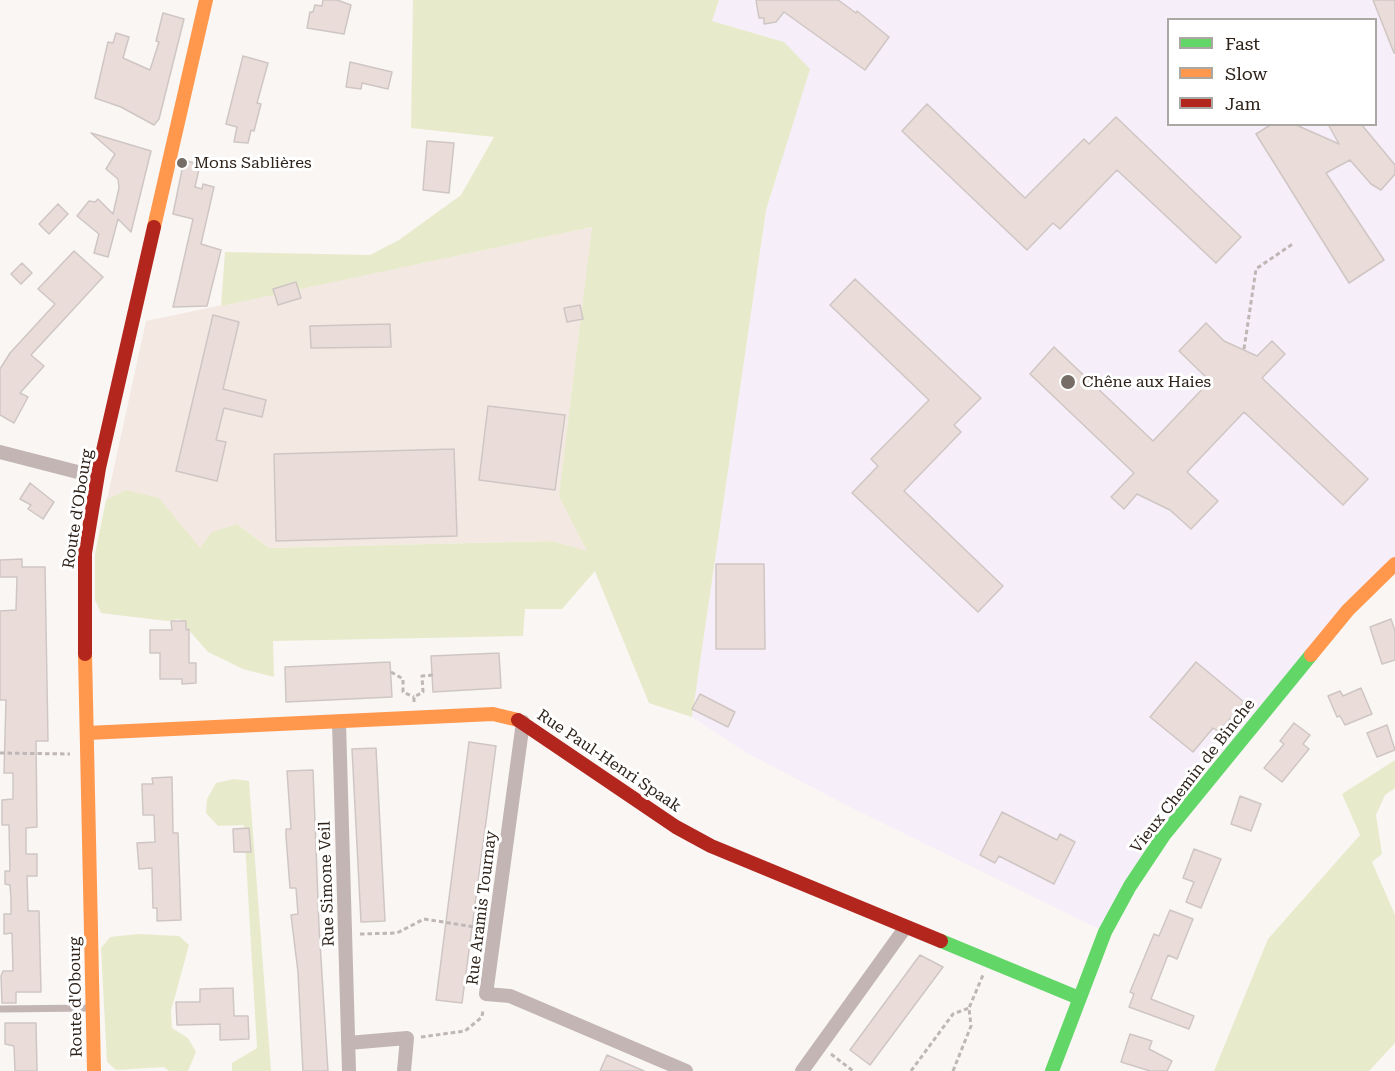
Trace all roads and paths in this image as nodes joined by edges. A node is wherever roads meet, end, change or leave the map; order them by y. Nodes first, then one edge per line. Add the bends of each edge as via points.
1 (206, 0) edge
2 (1294, 243) dead end
3 (1244, 349) dead end
4 (0, 452) edge
5 (98, 477) junction
6 (1395, 564) edge
7 (391, 672) dead end
8 (433, 675) dead end
9 (414, 697) junction
10 (416, 719) junction
11 (523, 722) junction
12 (339, 723) junction
13 (87, 733) junction
14 (0, 753) edge
15 (87, 754) junction
16 (905, 928) junction
17 (495, 930) junction
18 (345, 935) junction
19 (988, 963) junction
20 (486, 994) junction
21 (1079, 998) junction
22 (93, 1008) junction
23 (969, 1008) junction
24 (0, 1009) edge
25 (407, 1038) junction
26 (348, 1043) junction
27 (820, 1046) junction
28 (94, 1071) edge
29 (350, 1071) edge
30 (404, 1071) edge
31 (686, 1071) edge
32 (802, 1071) edge
33 (854, 1071) edge
34 (911, 1071) edge
35 (953, 1071) edge
36 (1052, 1071) edge

1 - 5 street, Route d'Obourg
2 - 3 path via 1256,269
4 - 5 street
5 - 13 street, Route d'Obourg via 83,576
6 - 21 street, Vieux Chemin de Binche via 1348,610 1164,835 1105,932
7 - 9 path via 403,679 403,692
8 - 9 path via 422,676 423,692
9 - 10 path
10 - 11 street, Rue Paul-Henri Spaak via 493,714
10 - 12 street, Rue Paul-Henri Spaak
11 - 16 street, Rue Paul-Henri Spaak via 676,827 711,846
11 - 17 street, Rue Aramis Tournay
12 - 13 street, Rue Paul-Henri Spaak
12 - 18 street, Rue Simone Veil
13 - 15 street, Route d'Obourg
14 - 15 path
15 - 22 street, Route d'Obourg
16 - 19 street, Rue Paul-Henri Spaak
16 - 27 street
17 - 18 path via 424,918 397,933
17 - 20 street, Rue Aramis Tournay
18 - 26 street, Rue Simone Veil
19 - 21 street, Rue Paul-Henri Spaak
19 - 23 path
20 - 25 path via 482,1017 465,1031
20 - 31 street, Rue Aramis Tournay via 510,996
21 - 36 street, Vieux Chemin de Binche
22 - 24 lane
22 - 28 street, Route d'Obourg
23 - 34 path via 953,1014
23 - 35 path via 971,1026
25 - 26 street
25 - 30 street
26 - 29 street, Rue Simone Veil
27 - 32 street
27 - 33 path

